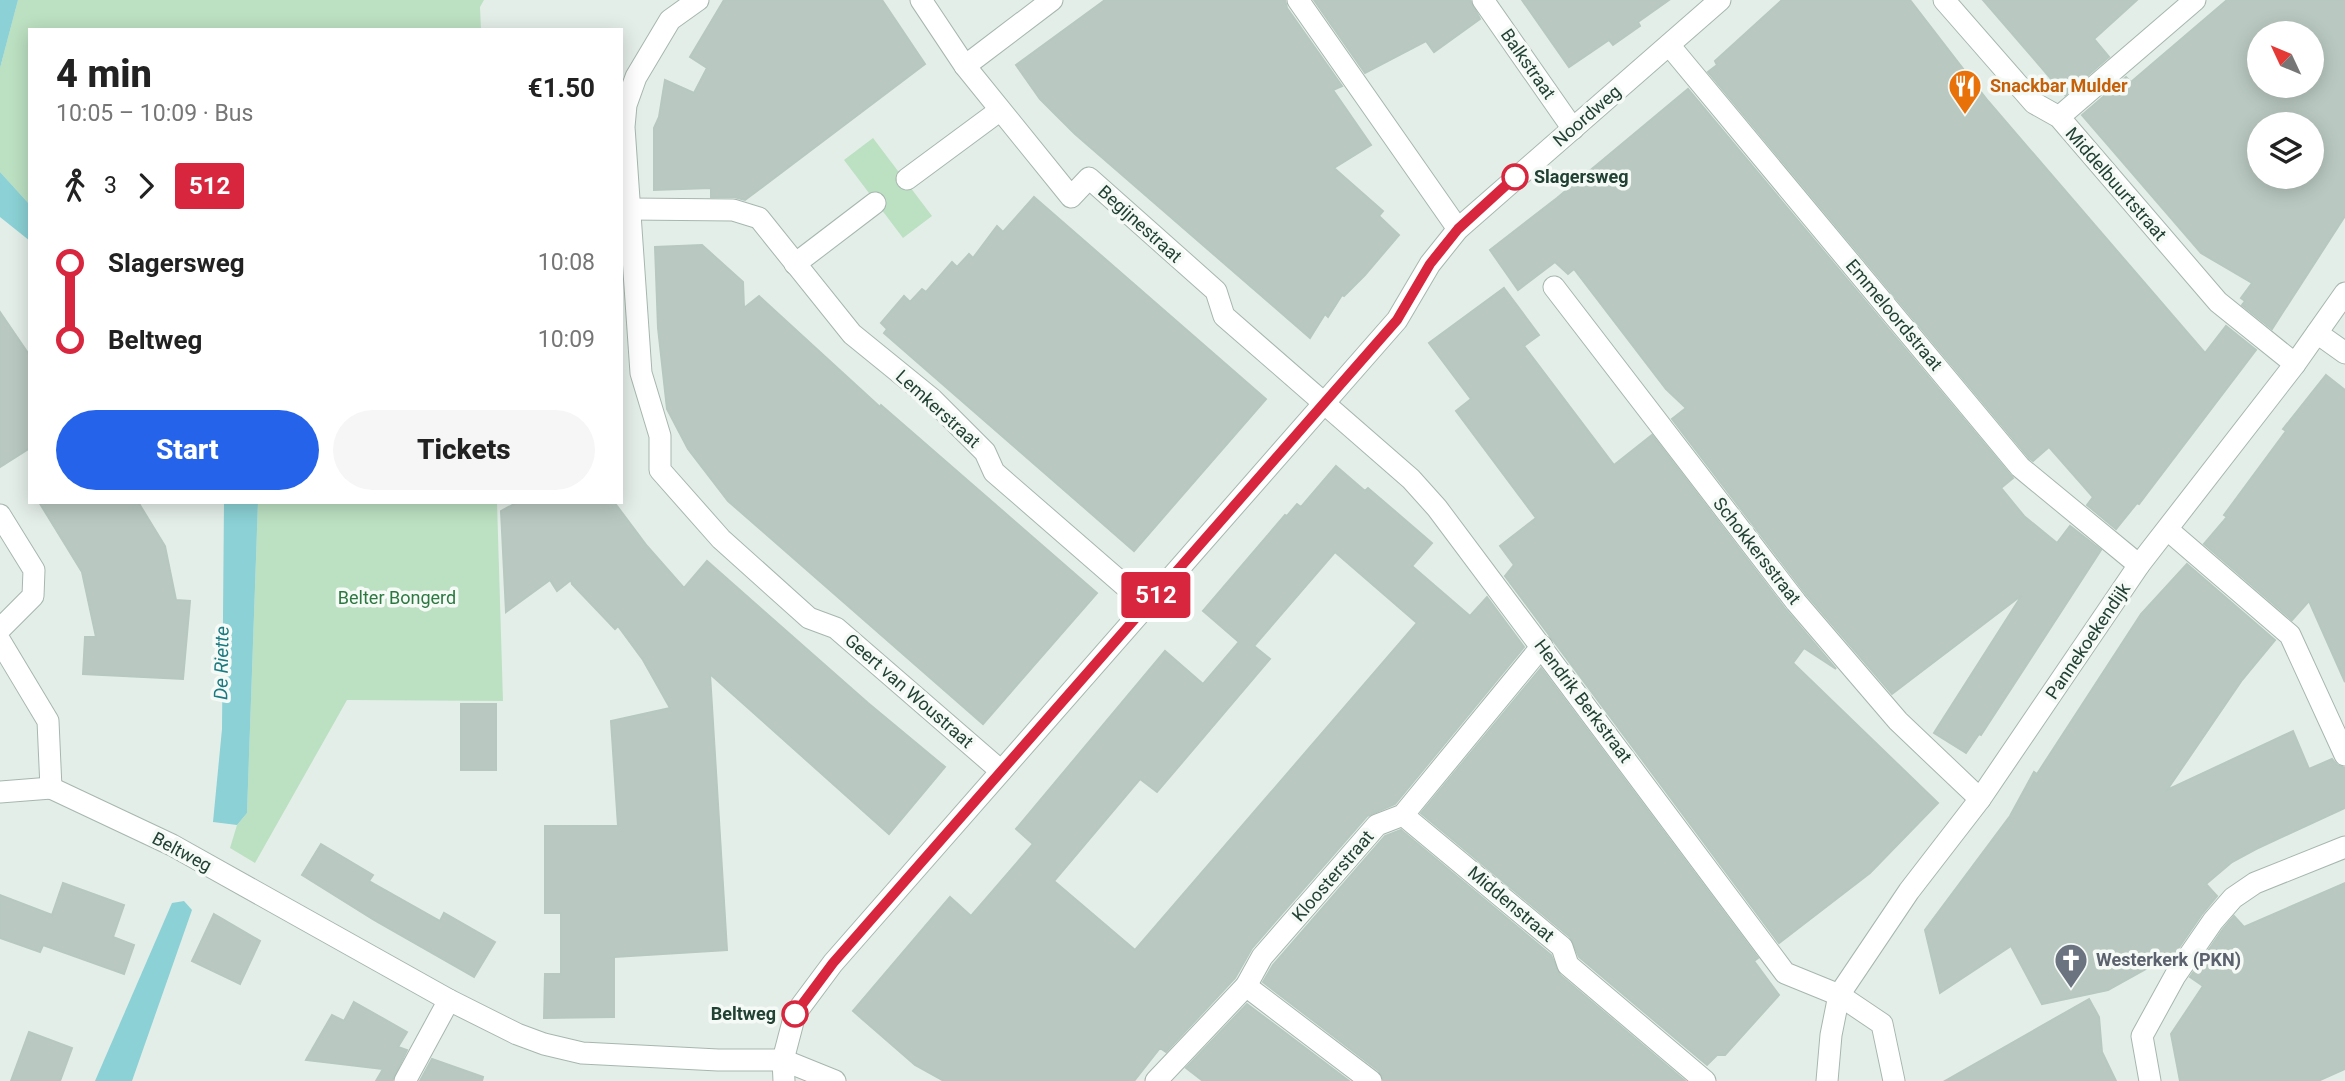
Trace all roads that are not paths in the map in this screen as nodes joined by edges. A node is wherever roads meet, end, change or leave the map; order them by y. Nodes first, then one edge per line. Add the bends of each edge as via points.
1 (698, 0) edge
2 (921, 0) edge
3 (1052, 0) edge
4 (1298, 0) edge
5 (1483, 0) edge
6 (1720, 0) edge
7 (1944, 0) edge
8 (2195, 0) edge
9 (1669, 45) junction
10 (965, 66) junction
11 (999, 111) junction
12 (2059, 117) junction
13 (1573, 129) junction
14 (907, 179) dead end
15 (874, 204) dead end
16 (630, 209) junction
17 (1458, 229) junction
18 (794, 264) junction
19 (1554, 287) dead end
20 (2345, 293) edge
21 (2317, 333) junction
22 (2345, 353) edge
23 (2295, 364) junction
24 (1322, 404) junction
25 (0, 515) edge
26 (2168, 530) junction
27 (2139, 565) junction
28 (1147, 605) junction
29 (0, 629) edge
30 (0, 641) edge
31 (1542, 646) junction
32 (2345, 755) edge
33 (1001, 771) junction
34 (51, 788) junction
35 (0, 792) edge
36 (1980, 799) junction
37 (1402, 815) junction
38 (2345, 847) edge
39 (1246, 986) junction
40 (1839, 995) junction
41 (449, 1000) junction
42 (783, 1071) edge
43 (405, 1081) edge
44 (835, 1081) edge
45 (1156, 1081) edge
46 (1371, 1081) edge
47 (1705, 1081) edge
48 (1827, 1081) edge
49 (1894, 1081) edge
50 (2150, 1081) edge

1 - 16 street, Geert van Woustraat via 670,20 636,77 626,105
2 - 10 street, Begijnestraat
3 - 10 street
4 - 17 street
5 - 13 street, Balkstraat
6 - 9 street, Noordweg
7 - 12 street, Middelbuurtstraat via 2034,103
8 - 12 street
9 - 13 street, Noordweg
9 - 27 street, Emmeloordstraat via 2020,467
10 - 11 street, Begijnestraat
11 - 14 street
11 - 24 street, Begijnestraat via 1072,197 1088,178 1216,291 1224,316
12 - 23 street, Middelbuurtstraat via 2218,302
13 - 17 street, Noordweg
15 - 18 street
16 - 18 street, Lemkerstraat via 733,210 759,218
16 - 33 street, Geert van Woustraat via 641,373 660,436 660,470 721,539 809,618 836,628
17 - 24 street, Noordweg via 1430,264 1397,320
18 - 28 street, Lemkerstraat via 852,334 932,399 985,452 994,472
19 - 36 street, Schokkersstraat via 1796,602 1898,721
20 - 21 street, Pannekoekendijk
21 - 22 street
21 - 23 street, Pannekoekendijk
23 - 26 street, Pannekoekendijk
24 - 28 street, Noordweg
24 - 31 street, Hendrik Berkstraat via 1411,479
25 - 29 street via 34,570 33,596
26 - 27 street, Pannekoekendijk
26 - 32 street via 2290,635
27 - 36 street, Pannekoekendijk
28 - 33 street, Noordweg
30 - 34 street via 48,721
31 - 37 street, Kloosterstraat
31 - 40 street, Hendrik Berkstraat via 1785,973
33 - 42 street, Noordweg via 833,963 795,1014
34 - 35 street
34 - 41 street, Beltweg via 172,845
36 - 40 street, Pannekoekendijk via 1909,891
37 - 39 street, Kloosterstraat via 1377,825 1262,957
37 - 47 street, Middenstraat via 1563,947 1568,965
38 - 50 street via 2255,883 2233,898 2213,921 2141,1036
39 - 45 street, Kloosterstraat
39 - 46 street
40 - 48 street
40 - 49 street, Hendrik Berkstraat via 1882,1024
41 - 42 street, Beltweg via 517,1034 582,1053 718,1060
41 - 43 street
42 - 44 street

